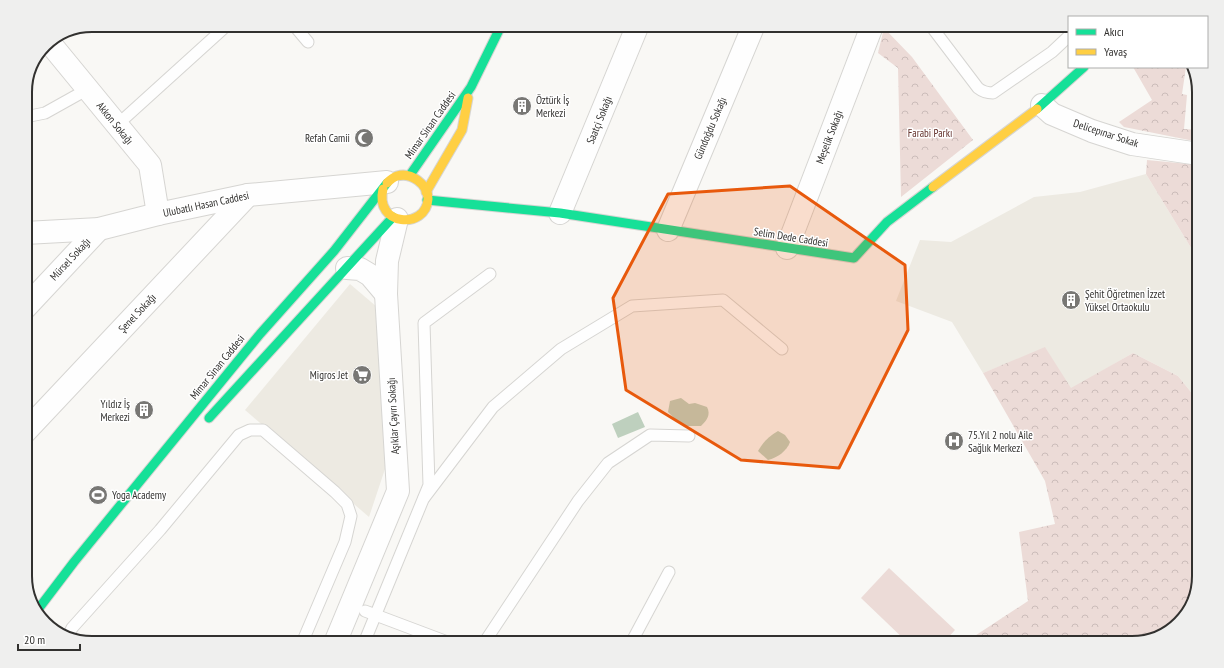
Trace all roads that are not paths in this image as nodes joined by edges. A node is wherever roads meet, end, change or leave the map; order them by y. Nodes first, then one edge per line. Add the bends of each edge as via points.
1 (220, 32) edge
2 (300, 32) edge
3 (498, 32) edge
4 (635, 32) edge
5 (751, 32) edge
6 (870, 32) edge
7 (936, 32) edge
8 (1068, 37) edge
9 (308, 42) dead end
10 (53, 47) edge
11 (1083, 68) edge
12 (470, 88) junction
13 (88, 89) junction
14 (1042, 105) junction
15 (32, 116) edge
16 (117, 125) junction
17 (1192, 153) edge
18 (410, 175) junction
19 (385, 186) junction
20 (248, 195) junction
21 (427, 196) junction
22 (560, 213) junction
23 (158, 214) junction
24 (395, 218) junction
25 (99, 229) junction
26 (668, 230) junction
27 (32, 233) edge
28 (787, 248) junction
29 (346, 268) junction
30 (490, 274) dead end
31 (386, 294) junction
32 (32, 301) edge
33 (782, 349) dead end
34 (204, 423) dead end
35 (32, 425) edge
36 (689, 436) dead end
37 (166, 463) dead end
38 (424, 498) junction
39 (74, 562) junction
40 (668, 572) dead end
41 (40, 606) edge
42 (363, 611) junction
43 (70, 632) edge
44 (305, 636) edge
45 (341, 636) edge
46 (364, 636) edge
47 (431, 636) edge
48 (489, 636) edge
49 (635, 636) edge

1 - 16 lane
2 - 9 lane
3 - 12 main road, Mimar Sinan Caddesi
4 - 22 street, Saatçi Sokağı
5 - 26 street, Gündoğdu Sokağı
6 - 28 street, Meşelik Sokağı
7 - 8 lane via 978,88 990,93 1052,52
10 - 13 street, Akkon Sokağı
11 - 14 main road, Selim Dede Caddesi
12 - 18 main road, Mimar Sinan Caddesi
12 - 21 main road, Mimar Sinan Caddesi via 462,130
13 - 15 lane via 45,113
13 - 16 street, Akkon Sokağı
14 - 17 street, Delicepınar Sokak via 1052,114 1132,144
14 - 28 main road, Selim Dede Caddesi via 887,222 854,258
16 - 23 street, Akkon Sokağı via 150,166
18 - 19 main road, Mimar Sinan Caddesi via 400,175 391,179
18 - 21 main road, Mimar Sinan Caddesi via 419,180
19 - 20 street, Ulubatlı Hasan Caddesi
19 - 24 main road via 381,196 382,203
19 - 39 main road, Mimar Sinan Caddesi via 334,251 255,340
20 - 23 street, Ulubatlı Hasan Caddesi
20 - 35 street, Şenel Sokağı
21 - 22 main road, Selim Dede Caddesi
21 - 24 main road, Mimar Sinan Caddesi via 425,207 416,217 409,220
22 - 26 main road, Selim Dede Caddesi
23 - 25 street, Ulubatlı Hasan Caddesi
24 - 29 main road
24 - 31 street, Aşıklar Çayırı Sokağı via 387,261
25 - 27 street, Ulubatlı Hasan Caddesi
25 - 32 street, Mürsel Sokağı
26 - 28 main road, Selim Dede Caddesi
29 - 31 street via 360,269 370,275
29 - 34 main road
30 - 38 lane via 424,323 429,485
31 - 42 street, Aşıklar Çayırı Sokağı via 398,492
33 - 38 lane via 723,300 632,306 561,349 493,407
36 - 48 lane via 650,435 608,463 578,501
37 - 39 main road, Mimar Sinan Caddesi
38 - 42 lane
39 - 41 main road, Mimar Sinan Caddesi
40 - 49 lane
42 - 45 street, Aşıklar Çayırı Sokağı
42 - 46 lane
42 - 47 lane
43 - 44 lane via 239,435 250,430 263,430 335,492 347,504 351,516 345,542

